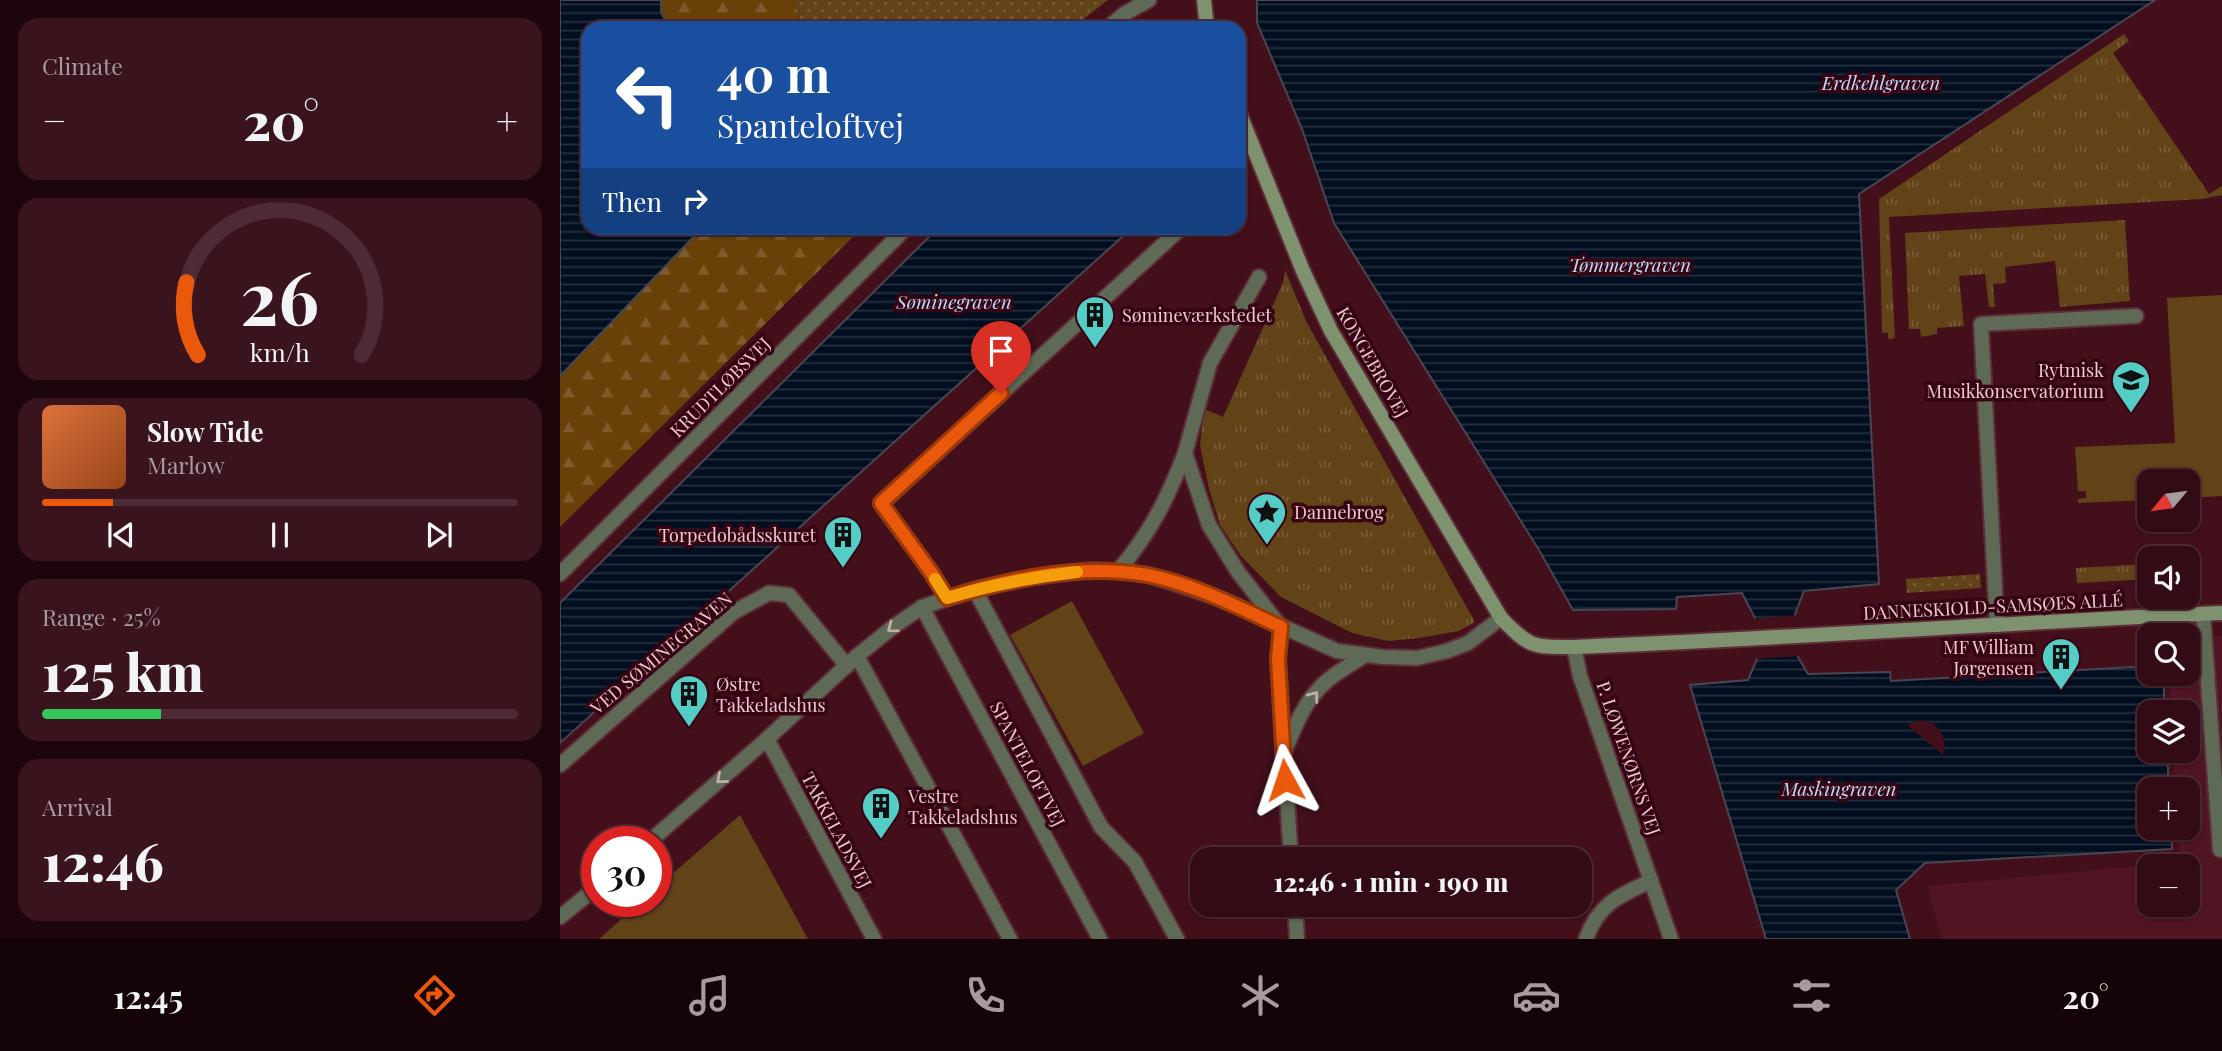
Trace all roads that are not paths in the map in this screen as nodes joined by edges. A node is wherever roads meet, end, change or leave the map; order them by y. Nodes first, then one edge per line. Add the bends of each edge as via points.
1 (1149, 0) edge
2 (1204, 0) edge
3 (1116, 21) edge
4 (1206, 21) edge
5 (1246, 129) edge
6 (899, 235) edge
7 (1173, 235) edge
8 (1259, 277) dead end
9 (2136, 316) dead end
10 (1185, 453) junction
11 (1118, 571) junction
12 (560, 574) edge
13 (975, 590) junction
14 (947, 598) junction
15 (922, 607) junction
16 (2222, 613) edge
17 (2203, 614) junction
18 (1501, 618) junction
19 (1997, 625) junction
20 (1281, 627) junction
21 (1574, 647) junction
22 (1366, 655) junction
23 (852, 661) junction
24 (767, 739) junction
25 (1283, 754) junction
26 (560, 765) edge
27 (667, 826) edge
28 (1290, 847) edge
29 (2220, 850) dead end
30 (1651, 881) junction
31 (581, 900) edge
32 (560, 917) edge
33 (1296, 917) edge
34 (874, 939) edge
35 (1010, 939) edge
36 (1100, 939) edge
37 (1177, 939) edge
38 (1297, 939) edge
39 (1586, 939) edge
40 (1671, 939) edge

1 - 3 street
2 - 4 street
5 - 18 street, KONGEBROVEJ via 1331,331
6 - 12 street, KRUDTLØBSVEJ
7 - 14 street via 881,503
8 - 10 street via 1210,363
9 - 19 street via 1981,324
10 - 11 street via 1142,543
10 - 20 street via 1209,526
11 - 13 street via 1036,576
11 - 20 street via 1187,586
13 - 14 street
13 - 37 street via 1101,827 1135,862
14 - 15 street
15 -> 23 street
15 - 36 street, SPANTELOFTVEJ
16 - 17 street, DANNESKIOLD-SAMSØES ALLÉ
17 - 19 street, DANNESKIOLD-SAMSØES ALLÉ
17 - 29 street
18 - 21 street via 1520,638 1539,647
18 - 22 street via 1468,643 1447,651 1417,658
19 - 21 street, DANNESKIOLD-SAMSØES ALLÉ
20 - 22 street via 1337,651
20 - 25 street via 1278,659
21 - 30 street, P. LØWENØRNS VEJ
25 -> 22 street via 1316,691
23 - 24 street
23 - 26 street, VED SØMINEGRAVEN via 789,595 769,593 734,612
23 - 35 street, VED SØMINEGRAVEN
24 -> 27 street
24 - 34 street, TAKKELADSVEJ
25 - 28 street
30 - 39 street via 1607,905
30 - 40 street, P. LØWENØRNS VEJ
31 - 32 street
33 - 38 street

